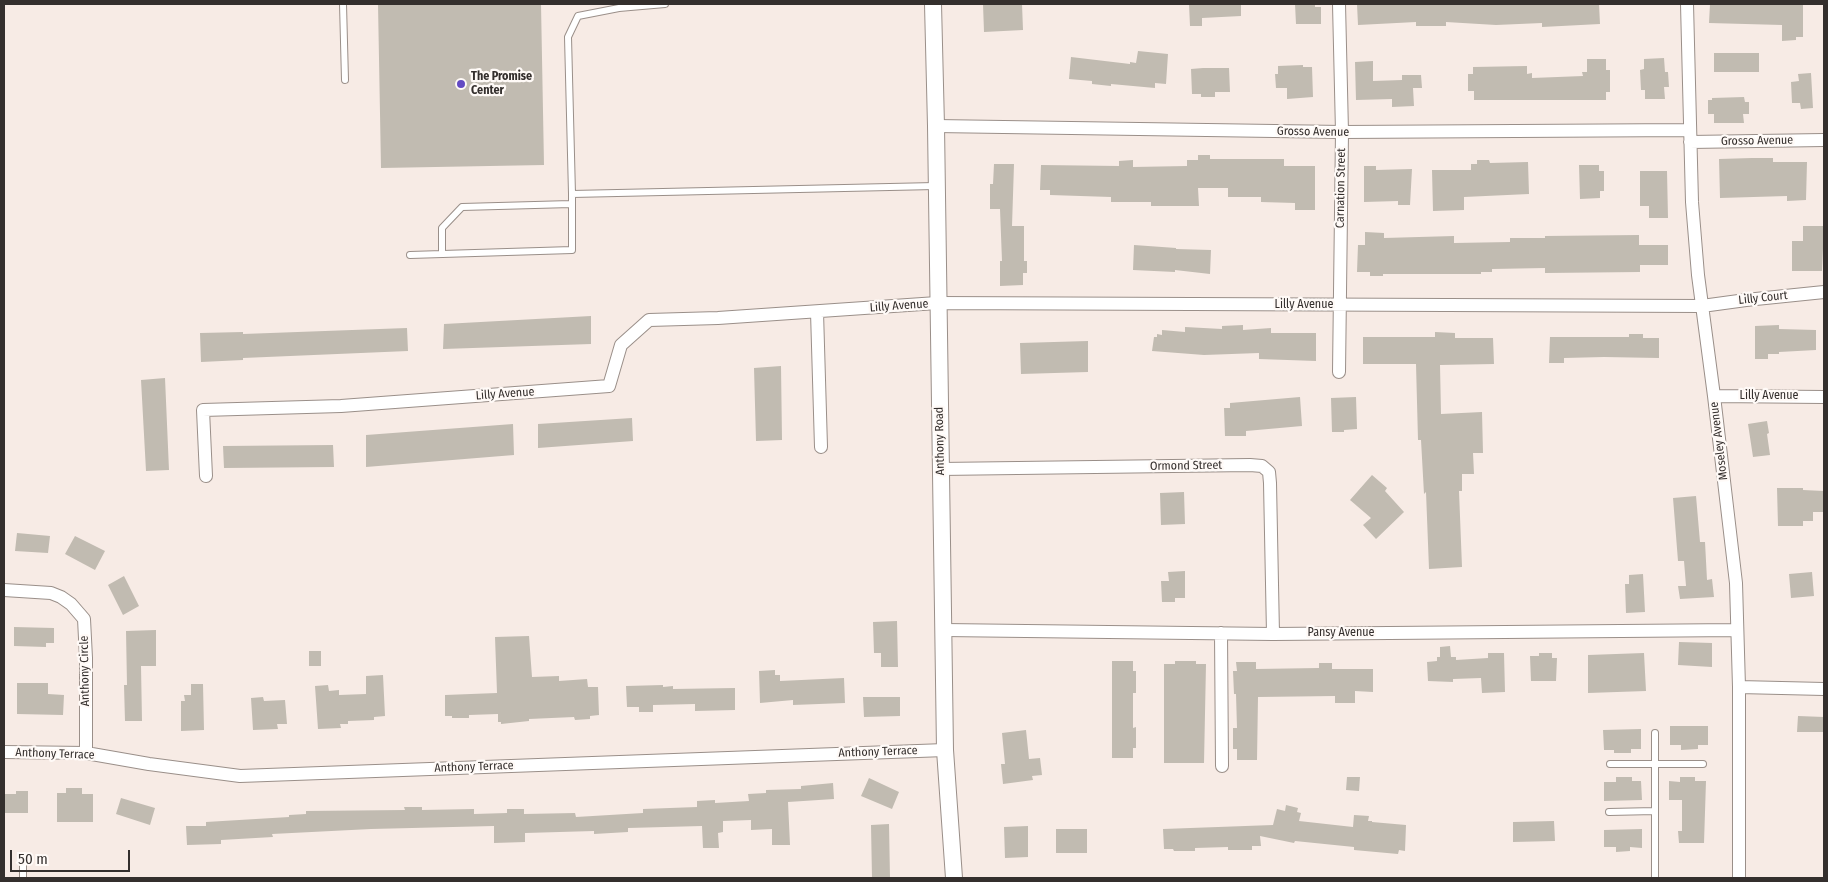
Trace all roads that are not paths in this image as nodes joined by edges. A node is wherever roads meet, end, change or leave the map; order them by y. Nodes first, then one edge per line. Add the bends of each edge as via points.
1 (343, 4) edge
2 (665, 4) edge
3 (932, 4) edge
4 (1339, 4) edge
5 (1687, 4) edge
6 (345, 80) dead end
7 (936, 126) junction
8 (1342, 132) junction
9 (1690, 136) junction
10 (1824, 140) edge
11 (936, 186) junction
12 (572, 194) junction
13 (572, 204) junction
14 (410, 254) dead end
15 (442, 254) junction
16 (1824, 292) edge
17 (938, 304) junction
18 (1340, 305) junction
19 (1702, 306) junction
20 (817, 312) junction
21 (1339, 372) dead end
22 (1714, 396) junction
23 (1824, 397) edge
24 (821, 447) dead end
25 (940, 469) junction
26 (206, 476) dead end
27 (4, 590) edge
28 (944, 630) junction
29 (1737, 630) junction
30 (1221, 633) junction
31 (1273, 634) junction
32 (1739, 686) junction
33 (1824, 689) edge
34 (1655, 733) dead end
35 (945, 750) junction
36 (4, 752) edge
37 (86, 753) junction
38 (1610, 764) dead end
39 (1655, 764) junction
40 (1703, 764) dead end
41 (1222, 766) dead end
42 (1655, 811) junction
43 (1609, 812) dead end
44 (23, 863) dead end
45 (23, 878) edge
46 (954, 878) edge
47 (1655, 878) edge
48 (1739, 878) edge

1 - 6 lane
2 - 12 lane via 578,16 568,37
3 - 7 street, Anthony Road
4 - 8 street, Carnation Street
5 - 9 street, Moseley Avenue
7 - 8 street, Grosso Avenue
7 - 11 street, Anthony Road
8 - 9 street, Grosso Avenue
8 - 18 street, Carnation Street
9 - 10 street, Grosso Avenue
9 - 19 street, Moseley Avenue via 1692,202
11 - 12 lane
11 - 17 street, Anthony Road
12 - 13 lane
13 - 15 lane via 462,207 442,228
13 - 15 lane via 572,250
14 - 15 lane
16 - 19 street, Lilly Court
17 - 18 street, Lilly Avenue
17 - 20 street, Lilly Avenue
17 - 25 street, Anthony Road
18 - 19 street, Lilly Avenue
18 - 21 street, Carnation Street
19 - 22 street, Moseley Avenue
20 - 24 street
20 - 26 street, Lilly Avenue via 649,320 620,345 609,386 341,406 203,410
22 - 23 street, Lilly Avenue
22 - 29 street, Moseley Avenue via 1736,583
25 - 28 street, Anthony Road
25 - 31 street, Ormond Street via 1262,466 1269,472 1270,483
27 - 37 street, Anthony Circle via 51,593 71,604 84,619
28 - 30 street, Pansy Avenue
28 - 35 street, Anthony Road
29 - 31 street, Pansy Avenue
29 - 32 street, Moseley Avenue
30 - 31 street, Pansy Avenue
30 - 41 street
32 - 33 street
32 - 48 street, Moseley Avenue
34 - 39 lane
35 - 37 street, Anthony Terrace via 240,776
35 - 46 street, Anthony Road
36 - 37 street, Anthony Terrace
38 - 39 lane
39 - 40 lane
39 - 42 lane
42 - 43 lane
42 - 47 lane
44 - 45 lane

